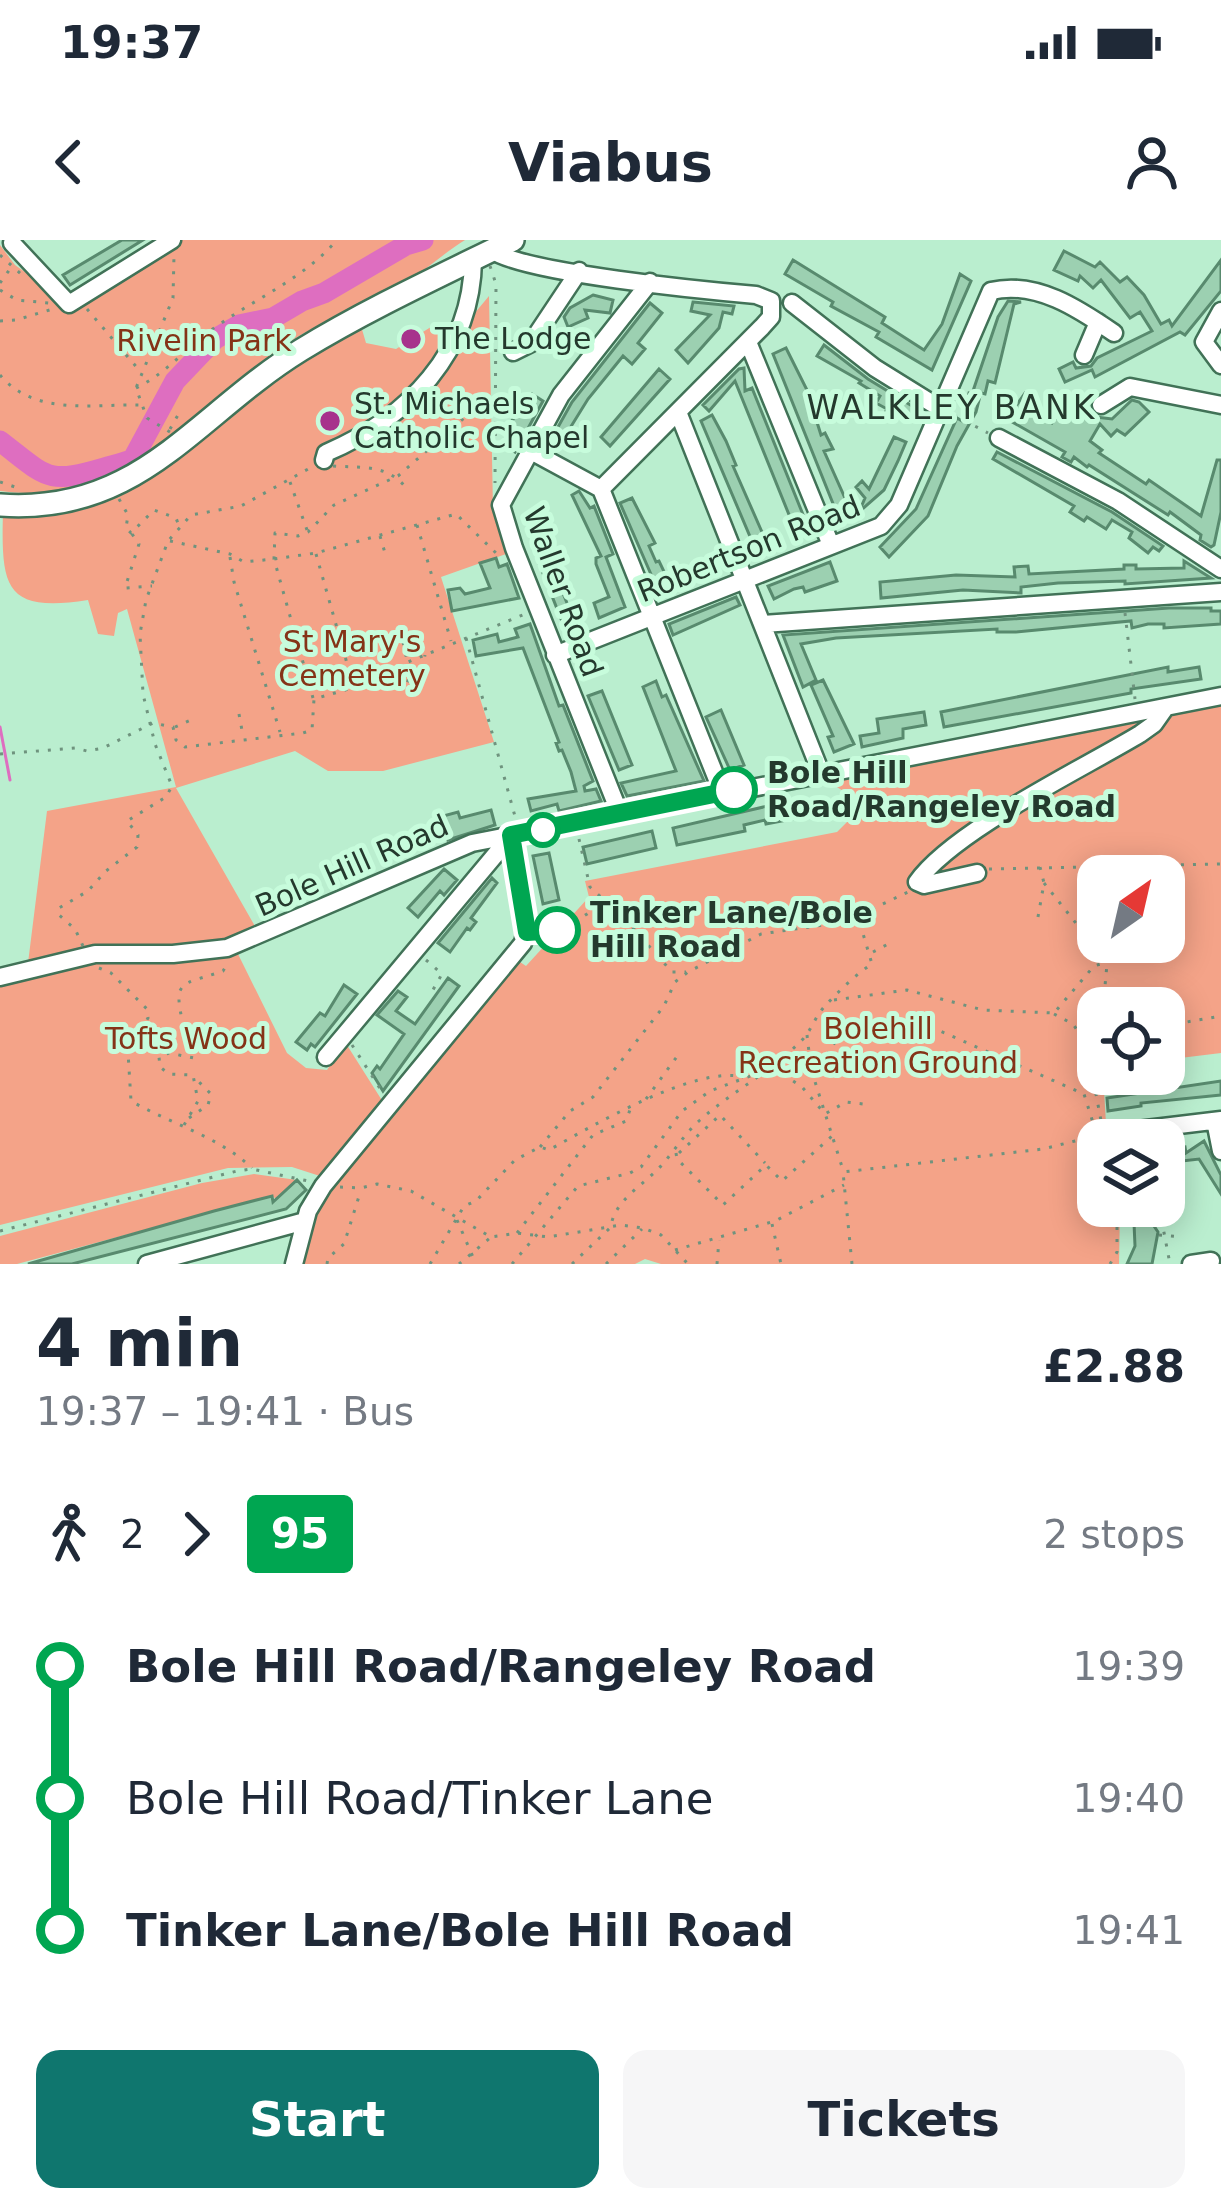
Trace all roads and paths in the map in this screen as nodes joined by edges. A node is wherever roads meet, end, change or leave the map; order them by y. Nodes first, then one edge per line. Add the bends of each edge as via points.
1 (173, 240) edge
2 (337, 240) edge
3 (12, 243) dead end
4 (487, 247) edge
5 (10, 267) dead end
6 (579, 272) junction
7 (650, 282) junction
8 (0, 286) edge
9 (792, 303) dead end
10 (64, 305) junction
11 (88, 310) dead end
12 (1221, 311) edge
13 (0, 321) edge
14 (1096, 337) dead end
15 (748, 342) junction
16 (513, 352) dead end
17 (1221, 365) edge
18 (142, 373) junction
19 (0, 375) edge
20 (136, 388) junction
21 (495, 396) junction
22 (140, 405) junction
23 (1101, 405) dead end
24 (1221, 405) edge
25 (941, 409) junction
26 (679, 412) junction
27 (178, 415) dead end
28 (999, 438) joint
29 (529, 450) junction
30 (323, 460) junction
31 (495, 472) dead end
32 (398, 476) junction
33 (290, 481) junction
34 (113, 487) junction
35 (407, 489) dead end
36 (601, 489) junction
37 (0, 506) edge
38 (417, 524) junction
39 (179, 526) junction
40 (308, 532) junction
41 (131, 533) junction
42 (380, 535) junction
43 (168, 541) junction
44 (831, 545) junction
45 (514, 548) junction
46 (316, 553) junction
47 (385, 553) dead end
48 (230, 554) junction
49 (274, 560) junction
50 (1221, 567) edge
51 (744, 580) junction
52 (152, 586) junction
53 (1221, 592) edge
54 (1123, 599) junction
55 (538, 609) junction
56 (651, 617) junction
57 (763, 624) junction
58 (465, 637) junction
59 (403, 643) dead end
60 (452, 643) junction
61 (425, 655) junction
62 (555, 655) junction
63 (408, 662) junction
64 (394, 676) junction
65 (354, 688) junction
66 (1134, 691) dead end
67 (1221, 696) edge
68 (314, 700) junction
69 (1166, 707) junction
70 (239, 714) dead end
71 (191, 720) dead end
72 (153, 723) junction
73 (173, 727) junction
74 (280, 734) junction
75 (243, 737) junction
76 (0, 754) edge
77 (820, 773) junction
78 (722, 792) junction
79 (620, 814) junction
80 (576, 824) junction
81 (515, 834) junction
82 (1221, 864) edge
83 (1185, 865) edge
84 (1040, 866) junction
85 (1077, 866) edge
86 (977, 873) joint
87 (917, 882) junction
88 (1044, 883) junction
89 (603, 903) junction
90 (1038, 916) dead end
91 (859, 920) junction
92 (1077, 924) edge
93 (565, 929) joint
94 (527, 932) junction
95 (892, 942) dead end
96 (227, 948) junction
97 (414, 950) junction
98 (871, 953) junction
99 (85, 956) junction
100 (1104, 963) edge
101 (688, 972) junction
102 (0, 977) edge
103 (430, 994) dead end
104 (832, 1000) junction
105 (1054, 1013) junction
106 (1221, 1016) edge
107 (1185, 1023) edge
108 (1077, 1030) edge
109 (345, 1033) junction
110 (807, 1035) junction
111 (681, 1051) dead end
112 (326, 1057) dead end
113 (811, 1069) junction
114 (764, 1074) junction
115 (193, 1076) junction
116 (745, 1078) junction
117 (645, 1100) junction
118 (390, 1104) dead end
119 (863, 1104) dead end
120 (632, 1105) junction
121 (825, 1114) junction
122 (188, 1119) junction
123 (1097, 1119) edge
124 (1218, 1121) edge
125 (1185, 1124) edge
126 (184, 1127) junction
127 (832, 1136) junction
128 (1077, 1140) edge
129 (540, 1147) junction
130 (1221, 1151) edge
131 (676, 1152) junction
132 (766, 1165) junction
133 (252, 1169) junction
134 (843, 1172) junction
135 (845, 1184) junction
136 (322, 1186) junction
137 (361, 1189) junction
138 (788, 1213) junction
139 (456, 1218) junction
140 (305, 1221) junction
141 (771, 1222) junction
142 (791, 1222) dead end
143 (611, 1227) junction
144 (1118, 1227) edge
145 (1162, 1227) edge
146 (643, 1228) junction
147 (0, 1232) edge
148 (517, 1233) junction
149 (1162, 1236) junction
150 (491, 1237) junction
151 (1182, 1237) dead end
152 (532, 1238) junction
153 (719, 1239) junction
154 (675, 1250) junction
155 (472, 1252) junction
156 (1211, 1261) dead end
157 (147, 1264) edge
158 (294, 1264) edge
159 (327, 1264) edge
160 (430, 1264) edge
161 (459, 1264) edge
162 (476, 1264) edge
163 (512, 1264) edge
164 (572, 1264) edge
165 (606, 1264) edge
166 (688, 1264) edge
167 (717, 1264) edge
168 (781, 1264) edge
169 (852, 1264) edge
170 (1110, 1264) edge
171 (1170, 1264) edge
172 (1191, 1264) edge

1 - 10 street
1 - 18 path via 173,298
2 - 20 path
3 - 10 street
4 - 6 street via 511,261
4 - 21 path via 496,284
4 - 30 street via 466,316 441,361 402,410
4 - 34 main road via 266,372
5 - 8 path
6 - 7 street
6 - 16 street via 531,343
7 - 15 street via 771,301 771,317
7 - 29 street, Waller Road via 561,395
8 - 10 path via 17,300
9 - 25 street
10 - 13 path
11 - 18 path
12 - 17 street via 1204,342
14 - 25 street, Robertson Road via 1060,300 991,291
15 - 26 street
15 - 44 street
18 - 20 path
19 - 22 path via 55,405
20 - 22 path
21 - 31 path
21 - 32 path
22 - 27 path via 166,430
23 - 24 street via 1130,387
25 - 28 path
25 - 44 street, Robertson Road via 891,518
26 - 36 street
26 - 51 street
28 - 50 street
29 - 36 street
29 - 45 street, Waller Road via 502,498
30 - 32 path
30 - 33 path
32 - 35 path
32 - 40 path via 334,505
33 - 39 path via 242,506 200,511
33 - 40 path
34 - 37 main road via 65,504
34 - 41 path
36 - 56 street
38 - 42 path
38 - 45 path via 456,514 496,553
38 - 60 path
39 - 41 path via 154,510
39 - 43 path
40 - 49 path via 275,533
41 - 52 path via 139,544 125,587
42 - 46 path
42 - 47 path
43 - 48 path
43 - 52 path
44 - 51 street, Robertson Road
45 - 55 street, Waller Road
46 - 49 path
46 - 65 path
48 - 49 path via 244,562
48 - 74 path
49 - 68 path
51 - 56 street, Robertson Road
51 - 57 street
52 - 72 path via 140,634
53 - 54 street
54 - 57 street
54 - 66 path
55 - 58 path
55 - 62 street, Waller Road
56 - 62 street, Robertson Road
56 - 78 street
57 - 77 street
58 - 60 path
58 - 81 path
59 - 63 path
60 - 61 path
61 - 63 path
61 - 64 path via 412,682
62 - 79 street, Waller Road
63 - 64 path
64 - 65 path
65 - 68 path
67 - 69 street, Bole Hill Road
68 - 74 path via 312,730
69 - 77 street, Bole Hill Road
69 - 87 street via 1140,734 942,856
70 - 75 path
71 - 73 path
72 - 73 path
72 - 76 path via 103,748
72 - 99 path via 172,786 127,821 137,847 59,908
73 - 75 path via 185,747
74 - 75 path
77 - 78 street, Bole Hill Road
78 - 79 street, Bole Hill Road
79 - 80 street, Bole Hill Road
80 - 81 street, Bole Hill Road
80 - 89 path via 590,887
81 - 94 street
81 - 96 street, Bole Hill Road via 459,847
81 - 97 street
82 - 83 path
84 - 85 path
84 - 86 path
84 - 88 path
86 - 87 street
87 - 91 path
88 - 90 path
88 - 92 path
89 - 93 path
89 - 101 path via 672,972
91 - 98 path
91 - 101 path via 761,934
93 - 94 street
94 - 136 street
95 - 98 path
96 - 99 street, Bole Hill Road
96 - 115 path via 224,970 197,977 178,994 184,1028 202,1039 200,1050 194,1058 159,1058 170,1074
97 - 103 path via 442,974
97 - 109 street
98 - 104 path via 872,964
99 - 102 street, Bole Hill Road
99 - 126 path via 147,1009 128,1052 131,1101
100 - 105 path
101 - 129 path via 593,1097
104 - 105 path via 907,990 983,1010
104 - 110 path
105 - 108 path
106 - 107 path
109 - 112 street
109 - 118 path
110 - 113 path
110 - 114 path
111 - 117 path
113 - 121 path
113 - 123 path via 844,1028 915,1020 1084,1094
114 - 116 path
114 - 121 path via 794,1080
114 - 131 path via 712,1110
115 - 122 path via 198,1101
115 - 122 path via 211,1094
116 - 117 path via 727,1073
116 - 152 path via 682,1111 641,1167 578,1186
117 - 120 path
119 - 121 path via 846,1102
120 - 129 path via 549,1150
120 - 148 path via 626,1121 592,1135
121 - 127 path
122 - 126 path
124 - 125 street
124 - 130 street
126 - 133 path
127 - 132 path via 782,1180
127 - 134 path
128 - 134 path
129 - 139 path via 514,1160
131 - 132 path via 720,1115
131 - 132 path via 723,1205
131 - 143 path via 616,1211
133 - 136 path
133 - 147 path
134 - 135 path
135 - 138 path
135 - 169 path
136 - 137 path
136 - 140 street
137 - 139 path via 410,1191
137 - 159 path via 344,1244
138 - 141 path
138 - 142 path
139 - 150 path
139 - 155 path
139 - 160 path
140 - 157 street
140 - 158 street
141 - 153 path
141 - 168 path
143 - 146 path
143 - 152 path
143 - 164 path
144 - 170 path
145 - 149 path
146 - 154 path
146 - 165 path
148 - 150 path
148 - 152 path
149 - 151 path
149 - 171 path
150 - 155 path
152 - 163 path
153 - 154 path
153 - 167 path
154 - 166 path
155 - 161 path
155 - 162 path
156 - 172 street

